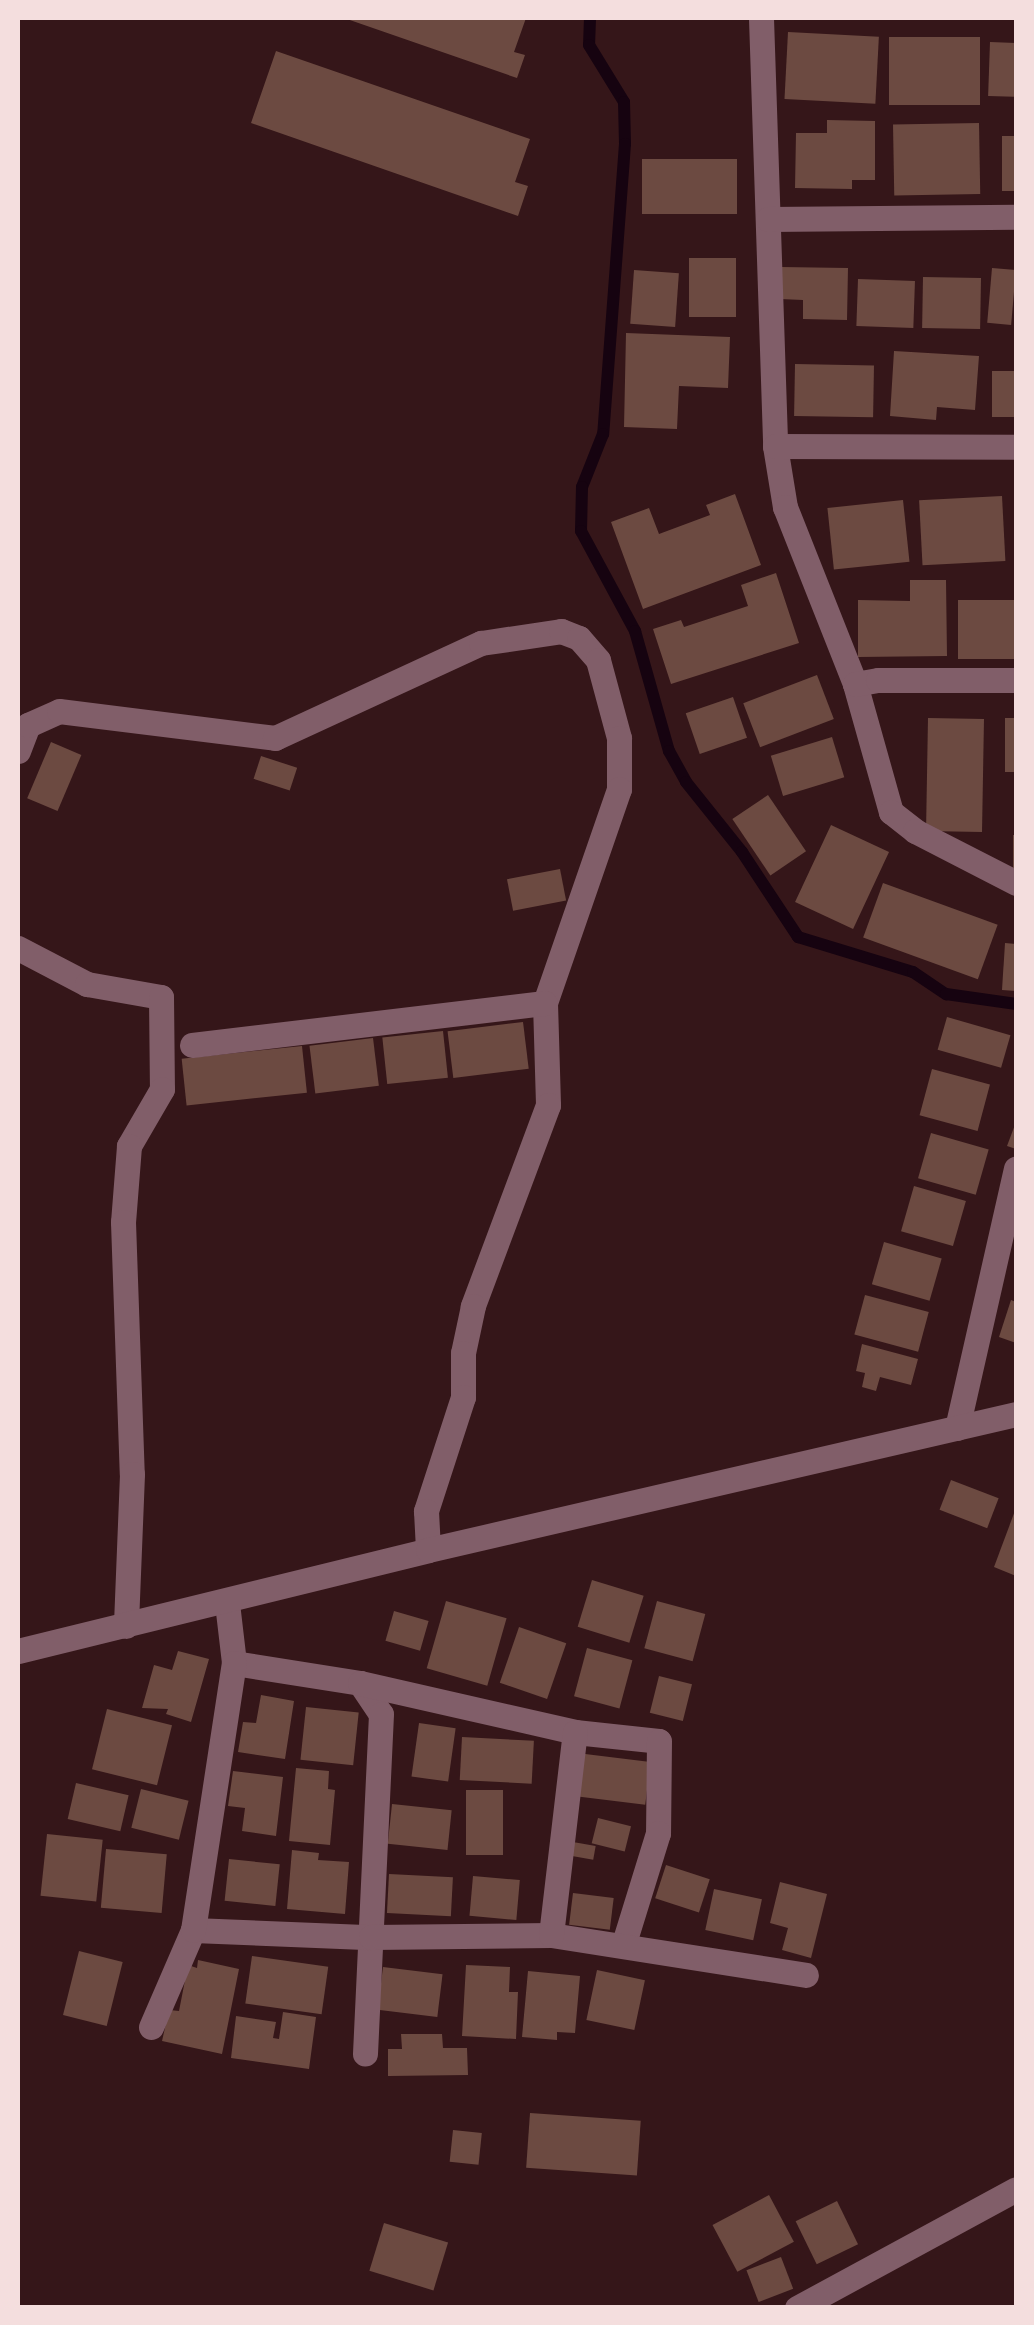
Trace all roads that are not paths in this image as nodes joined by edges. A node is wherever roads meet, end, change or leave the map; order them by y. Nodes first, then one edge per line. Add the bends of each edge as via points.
1 (762, 18) edge
2 (1016, 218) edge
3 (768, 220) junction
4 (775, 446) junction
5 (1016, 447) edge
6 (1016, 680) edge
7 (855, 684) junction
8 (18, 751) edge
9 (1016, 882) edge
10 (18, 948) edge
11 (545, 1003) junction
12 (192, 1045) dead end
13 (1016, 1169) edge
14 (1016, 1414) edge
15 (957, 1428) junction
16 (428, 1550) junction
17 (228, 1603) junction
18 (126, 1626) junction
19 (18, 1651) edge
20 (234, 1664) junction
21 (360, 1682) junction
22 (576, 1732) junction
23 (193, 1930) junction
24 (551, 1935) junction
25 (370, 1937) junction
26 (624, 1943) junction
27 (806, 1975) dead end
28 (151, 2027) dead end
29 (365, 2054) dead end
30 (1016, 2188) edge
31 (797, 2308) edge

1 - 3 street
2 - 3 street
3 - 4 street
4 - 5 street
4 - 7 street via 785,507
6 - 7 street
7 - 9 street via 891,812
8 - 11 street via 28,726 58,711 275,738 481,642 561,631 579,638 598,660 619,738 621,776
10 - 18 street via 87,984 161,996 162,1088 130,1146 123,1222 132,1474
11 - 12 street
11 - 16 street via 548,1105 473,1306 463,1397 426,1511
13 - 15 street
14 - 15 street
15 - 16 street
16 - 17 street
17 - 18 street
17 - 20 street
18 - 19 street
20 - 21 street
20 - 23 street
21 - 22 street
21 - 25 street via 380,1714
22 - 24 street
22 - 26 street via 659,1741 658,1833
23 - 25 street
23 - 28 street
24 - 25 street
24 - 26 street
25 - 29 street
26 - 27 street
30 - 31 street

